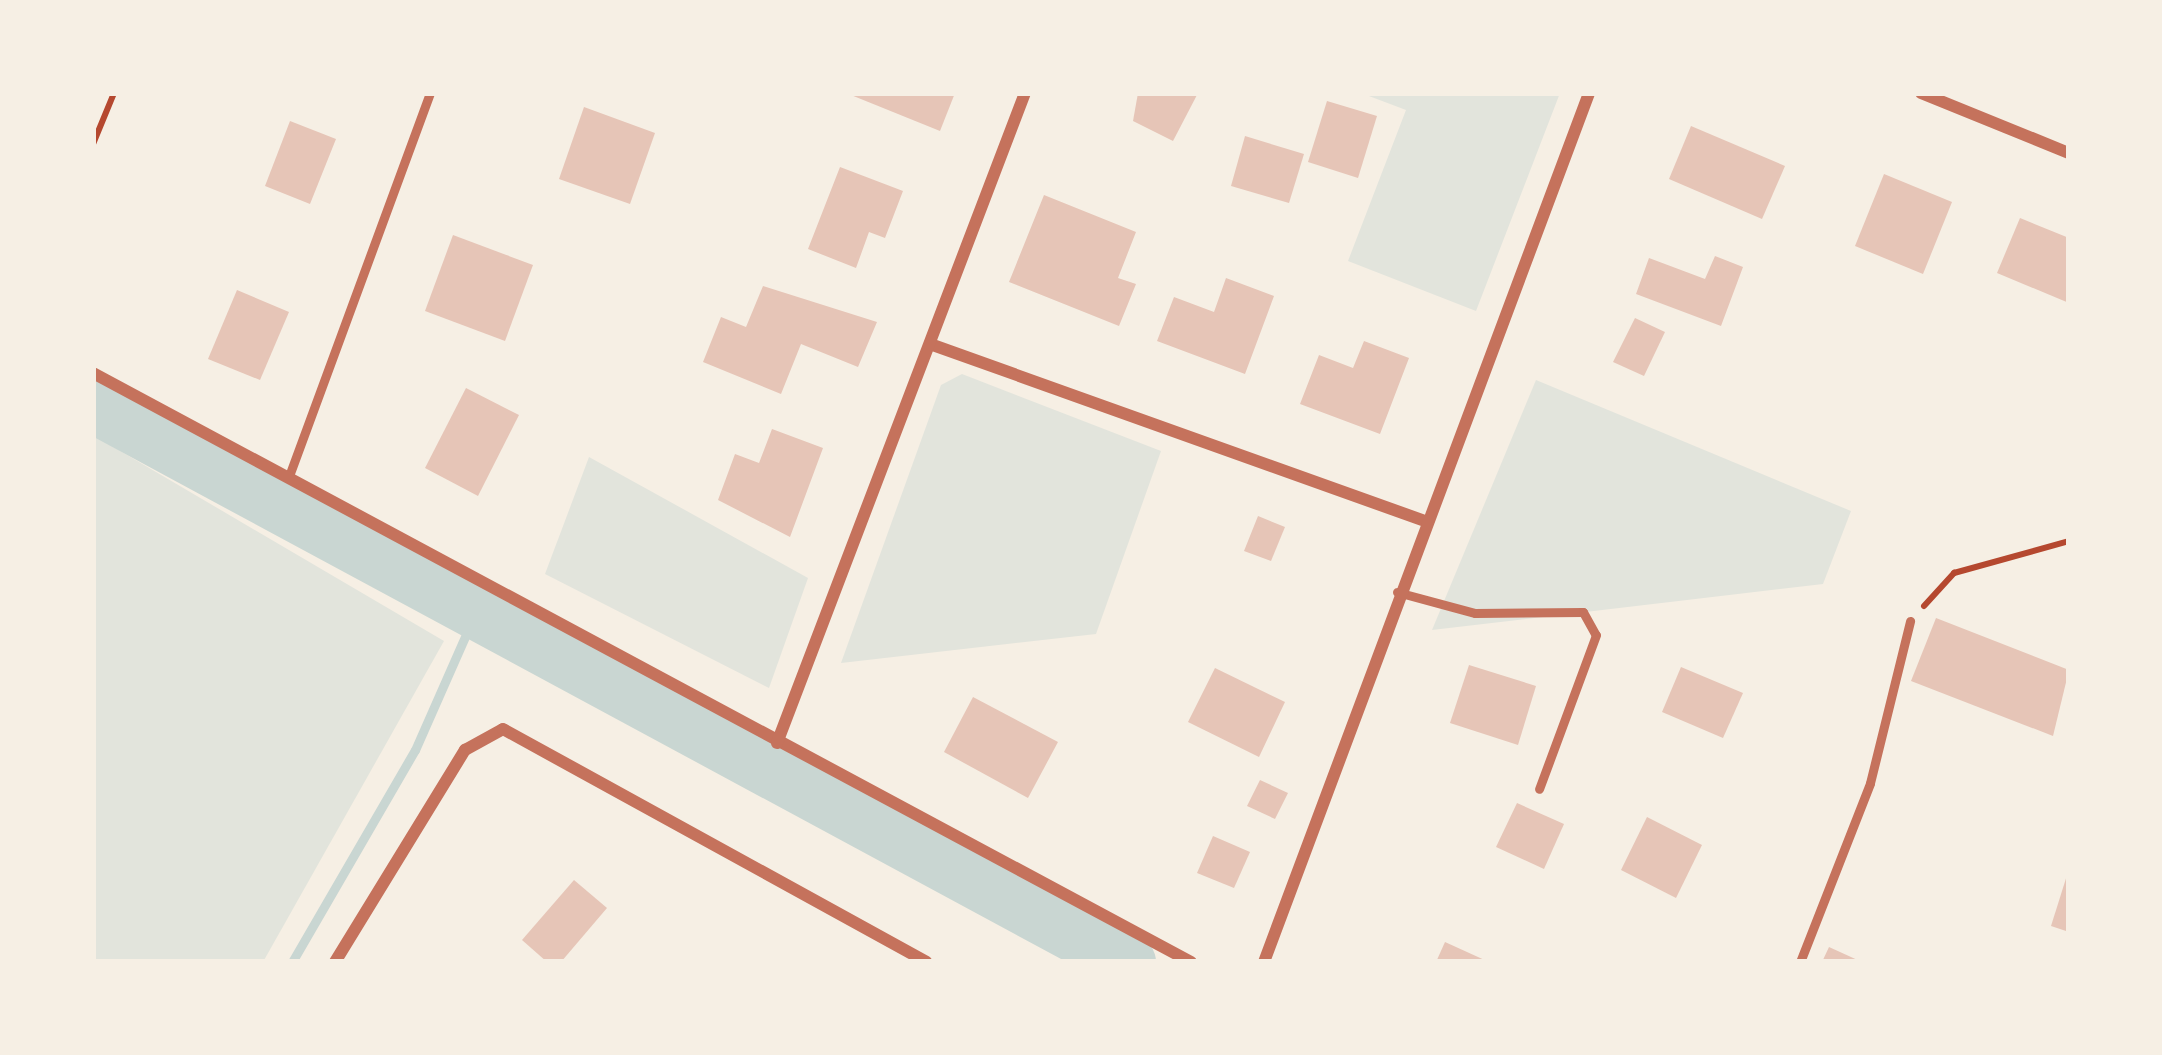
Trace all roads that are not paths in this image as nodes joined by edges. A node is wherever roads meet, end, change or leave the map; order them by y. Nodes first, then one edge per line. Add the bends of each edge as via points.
1 (430, 93) edge
2 (1025, 93) edge
3 (1589, 93) edge
4 (1921, 93) edge
5 (2069, 153) edge
6 (930, 344) junction
7 (93, 373) edge
8 (289, 476) junction
9 (1422, 520) junction
10 (1396, 592) junction
11 (1910, 621) road end
12 (777, 743) junction
13 (1539, 789) dead end
14 (335, 962) edge
15 (926, 962) edge
16 (1191, 962) edge
17 (1264, 962) edge
18 (1800, 962) edge

1 - 8 lane
2 - 6 street
3 - 9 street
4 - 5 street
6 - 9 street
6 - 12 street
7 - 8 street
8 - 12 street
9 - 10 street
10 - 13 lane via 1475,613 1583,612 1596,635
10 - 17 street
11 - 18 lane via 1870,783
12 - 16 street
14 - 15 street via 465,750 503,729

